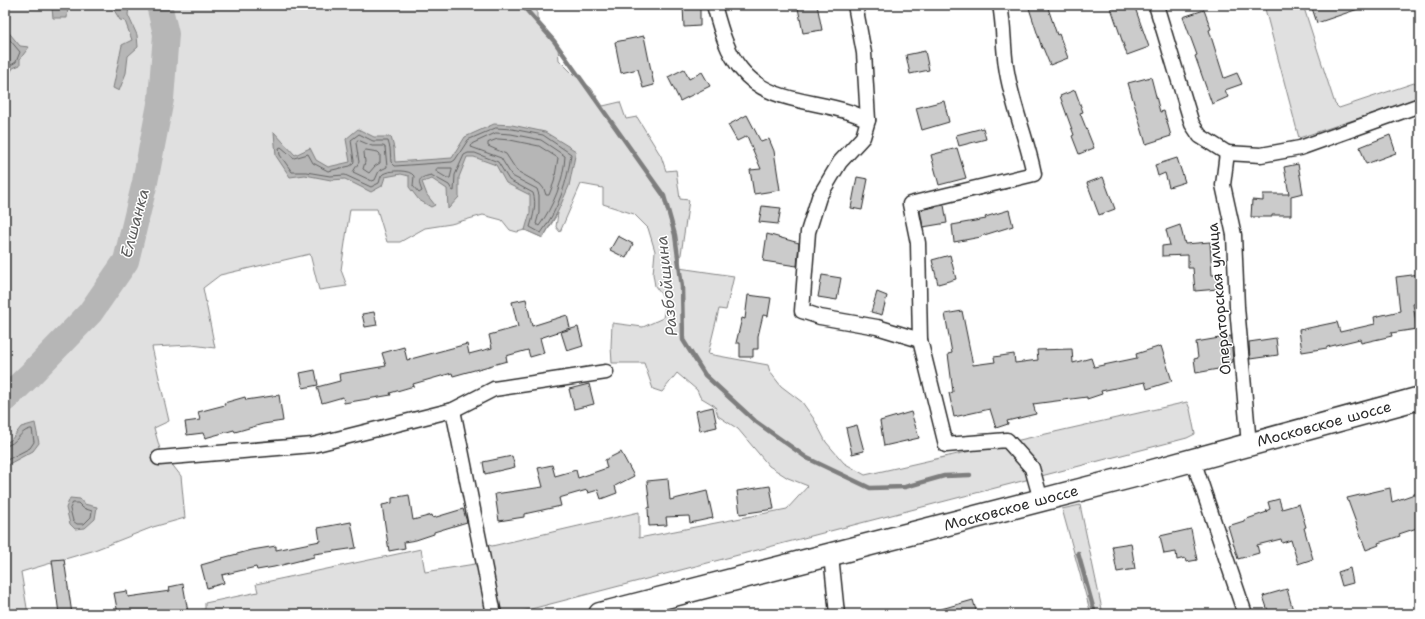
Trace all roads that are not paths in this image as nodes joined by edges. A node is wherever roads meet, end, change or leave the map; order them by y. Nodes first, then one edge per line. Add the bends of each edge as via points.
1 (714, 5) edge
2 (855, 5) edge
3 (1000, 5) edge
4 (1156, 5) edge
5 (1420, 105) edge
6 (868, 120) junction
7 (1227, 153) junction
8 (920, 340) junction
9 (606, 372) dead end
10 (1420, 398) edge
11 (453, 410) junction
12 (1249, 445) junction
13 (159, 458) dead end
14 (1193, 460) junction
15 (1041, 500) junction
16 (831, 555) junction
17 (494, 614) edge
18 (600, 614) edge
19 (837, 614) edge
20 (1245, 614) edge

1 - 6 street via 728,48 741,69 758,85 787,97 849,112
2 - 6 street via 864,53
3 - 8 street via 1006,67 1034,174 910,204 918,244
4 - 7 street via 1192,124 1200,136
5 - 7 street via 1300,148 1261,155
6 - 8 street via 863,137 840,162 819,197 808,232 802,311 820,317 877,327
7 - 12 street, Операторская улица via 1223,185 1234,235
8 - 15 street via 946,445 1007,440 1032,468
9 - 11 street via 494,389
10 - 12 main road, Московское шоссе
11 - 13 street via 314,444
11 - 17 street
12 - 14 main road, Московское шоссе
14 - 15 main road, Московское шоссе
14 - 20 street
15 - 16 main road, Московское шоссе
16 - 18 main road, Московское шоссе
16 - 19 street

